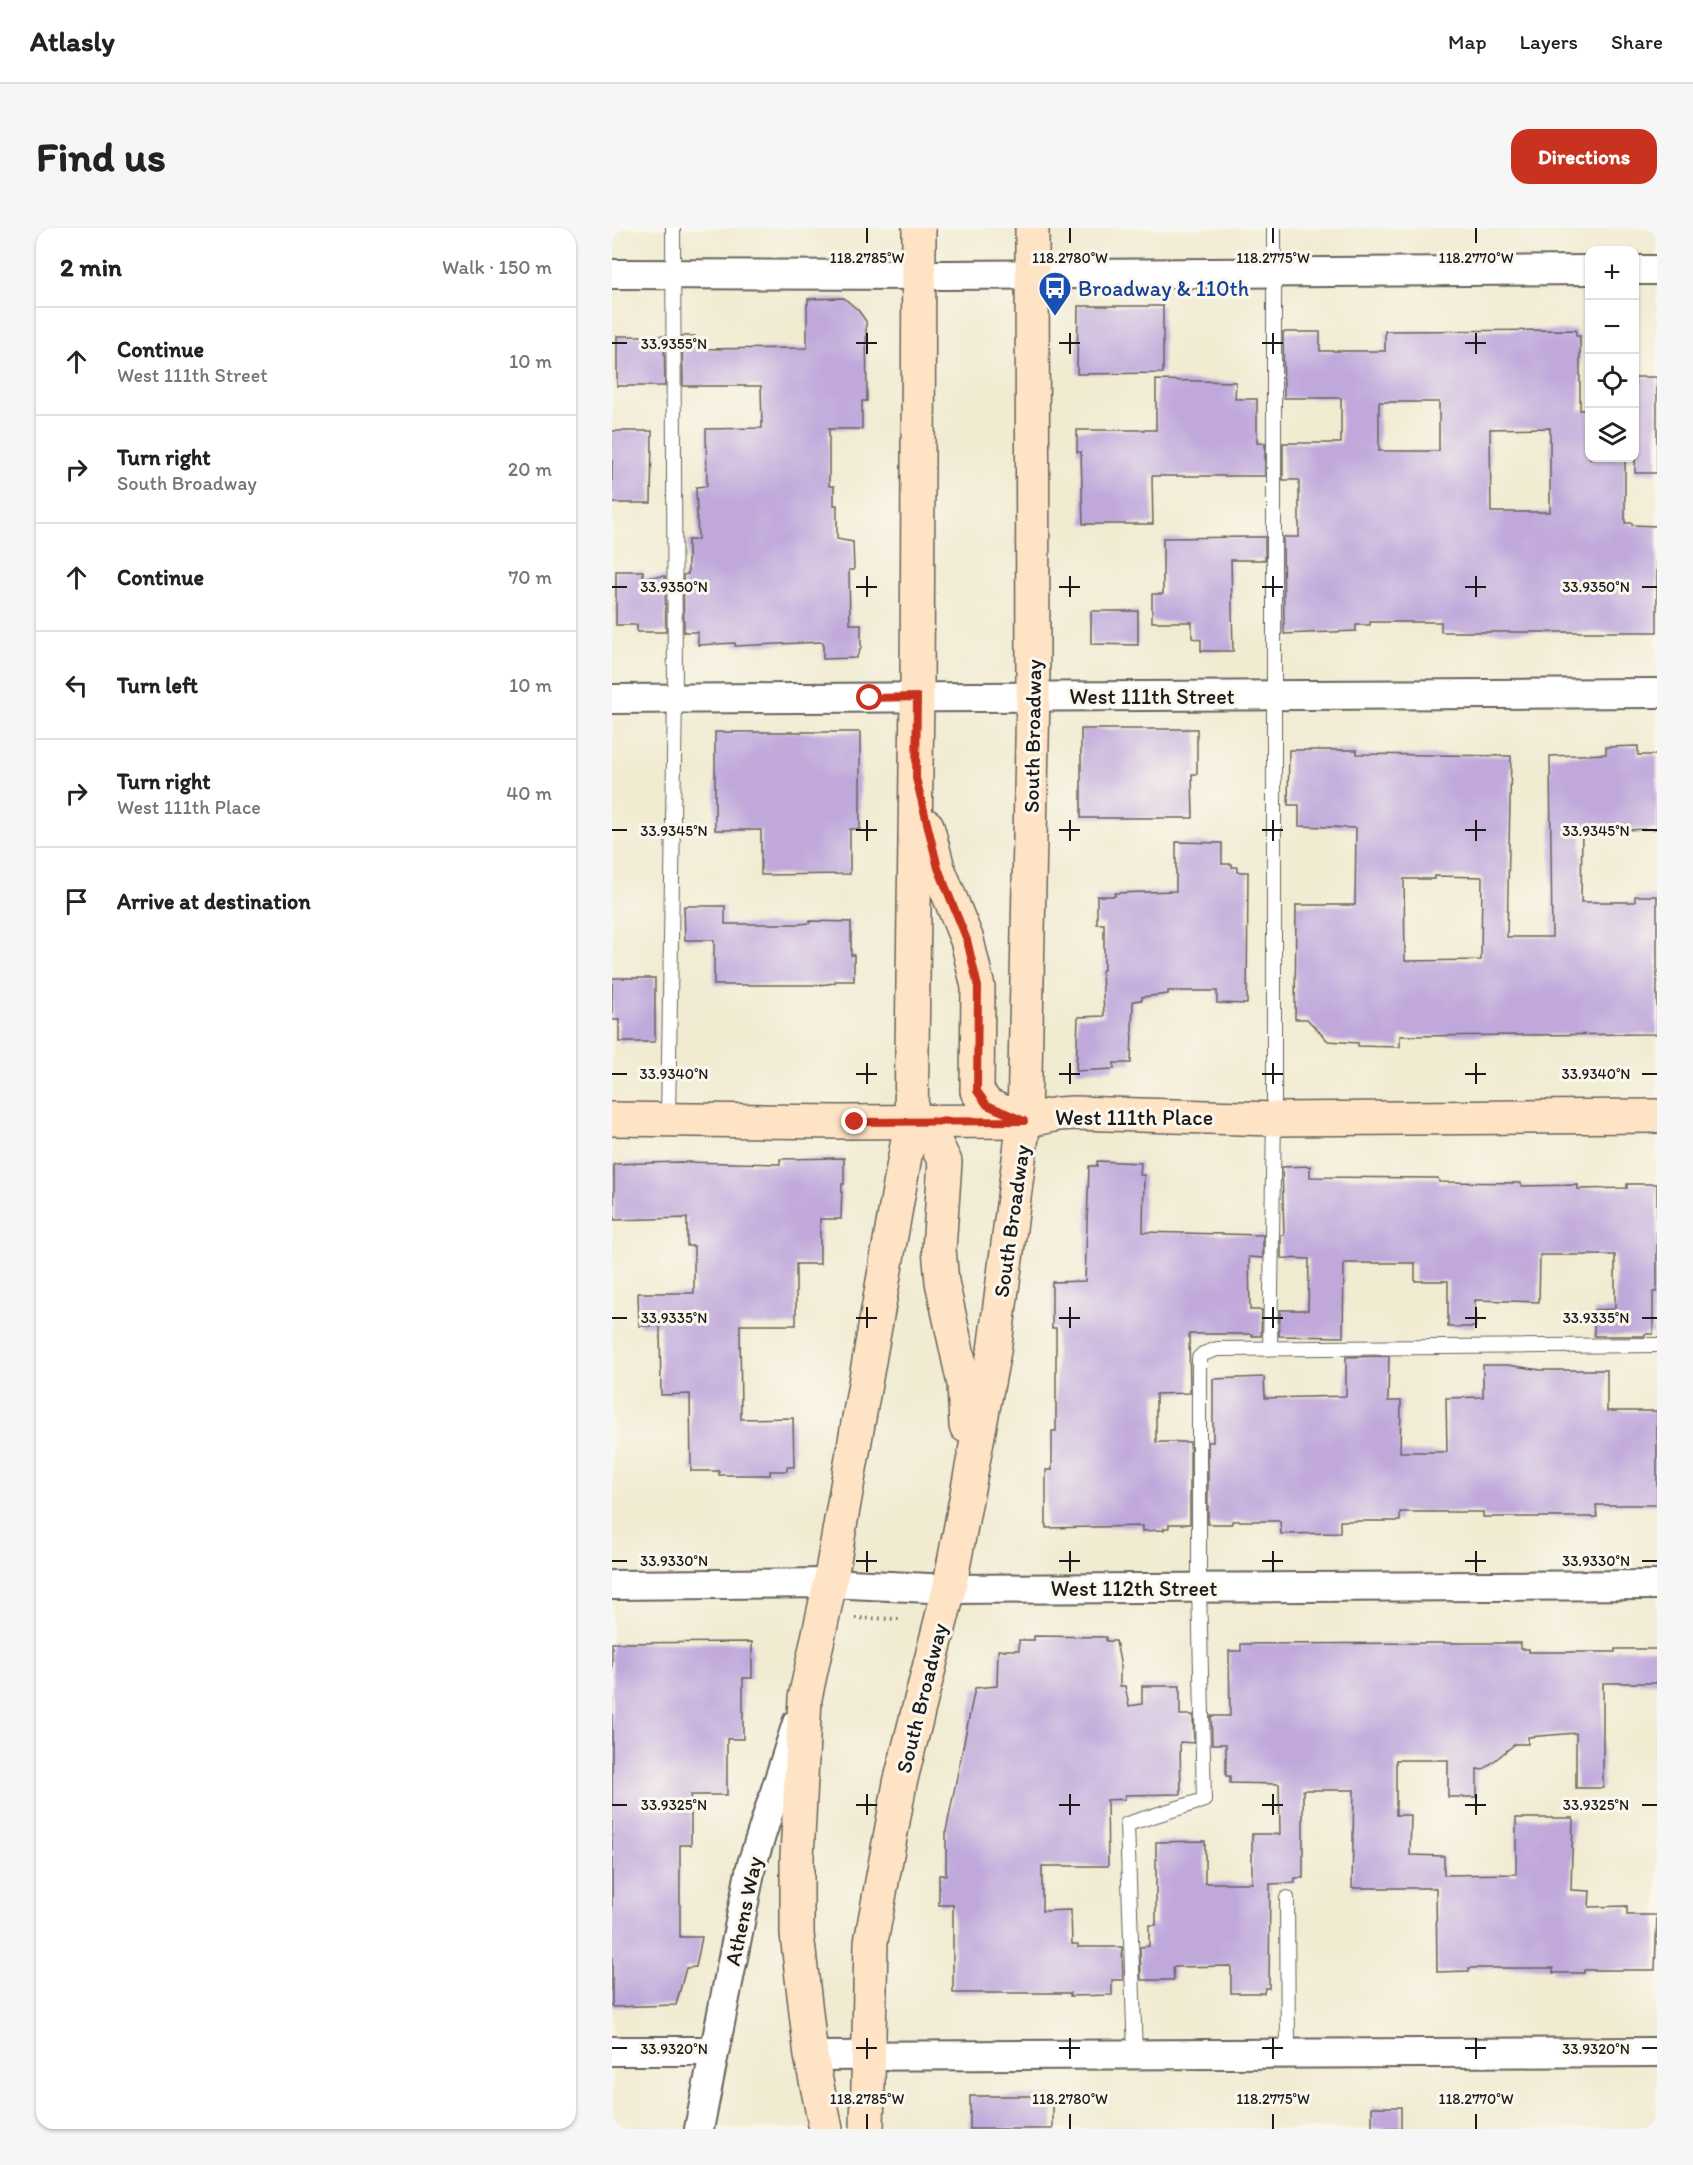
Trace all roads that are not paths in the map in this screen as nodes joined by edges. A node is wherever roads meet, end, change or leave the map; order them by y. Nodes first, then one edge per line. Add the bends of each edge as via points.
1 (673, 228) edge
2 (919, 228) edge
3 (1032, 228) edge
4 (1274, 228) edge
5 (1585, 270) edge
6 (1639, 270) edge
7 (1657, 270) edge
8 (1274, 272) junction
9 (612, 274) edge
10 (1032, 274) junction
11 (673, 275) junction
12 (919, 275) junction
13 (1657, 693) edge
14 (1274, 695) junction
15 (1033, 696) junction
16 (917, 697) junction
17 (675, 698) junction
18 (612, 699) edge
19 (916, 778) junction
20 (1657, 1116) edge
21 (612, 1119) edge
22 (668, 1119) junction
23 (1274, 1119) junction
24 (1024, 1121) junction
25 (911, 1122) junction
26 (1657, 1345) edge
27 (1270, 1348) junction
28 (969, 1482) junction
29 (830, 1582) junction
30 (612, 1585) edge
31 (1657, 1585) edge
32 (1199, 1587) junction
33 (949, 1589) junction
34 (805, 1698) junction
35 (1287, 1898) dead end
36 (612, 2051) edge
37 (714, 2051) junction
38 (1657, 2052) edge
39 (1288, 2054) junction
40 (1135, 2055) junction
41 (811, 2056) junction
42 (868, 2056) junction
43 (699, 2129) edge
44 (826, 2129) edge
45 (867, 2129) edge

1 - 11 lane
2 - 12 main road
3 - 10 main road, South Broadway
4 - 8 lane
5 - 8 street
6 - 7 street
8 - 10 street
8 - 14 lane
9 - 11 street
10 - 12 street
10 - 15 main road, South Broadway
11 - 12 street
11 - 17 lane
12 - 16 main road
13 - 14 street, West 111th Street
14 - 15 street, West 111th Street
14 - 23 lane
15 - 16 street, West 111th Street
15 - 24 main road, South Broadway
16 - 17 street, West 111th Street
16 - 19 main road
17 - 18 street, West 111th Street
17 - 22 lane
19 - 24 main road via 938,868 967,940 978,987 977,1091 987,1105
19 - 25 main road
20 - 23 main road, West 111th Place
21 - 22 main road, West 111th Place
22 - 25 main road, West 111th Place
23 - 24 main road, West 111th Place via 1074,1113
23 - 27 lane
24 - 25 main road, West 111th Place
24 - 28 main road, South Broadway via 994,1351
25 - 28 main road via 936,1142 945,1162 939,1249 942,1282 964,1384
25 - 29 main road
26 - 27 lane
27 - 32 lane via 1217,1349 1199,1358
28 - 33 main road, South Broadway
29 - 30 street, West 112th Street
29 - 33 street, West 112th Street
29 - 34 main road
31 - 32 street, West 112th Street
32 - 33 street, West 112th Street
32 - 40 lane via 1204,1800 1127,1824
33 - 42 main road, South Broadway via 900,1783 871,1942
34 - 37 street, Athens Way via 751,1867
34 - 41 main road via 797,1934
35 - 39 lane
36 - 37 street
37 - 43 street, Athens Way
38 - 39 street
39 - 40 street
40 - 42 street
41 - 42 street
41 - 44 main road
42 - 45 main road, South Broadway

